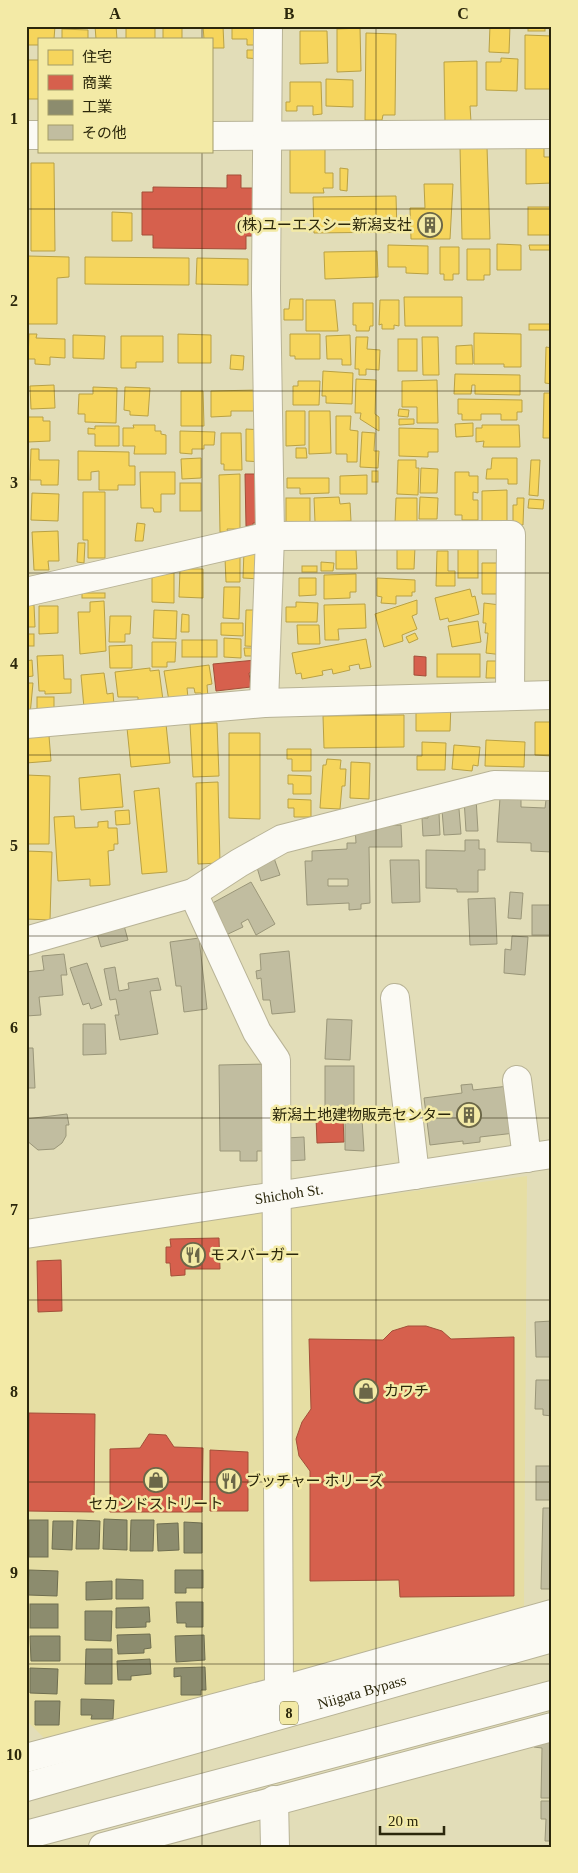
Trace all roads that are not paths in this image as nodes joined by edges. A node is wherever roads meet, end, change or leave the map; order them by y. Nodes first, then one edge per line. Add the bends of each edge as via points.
1 (268, 26) edge
2 (552, 134) edge
3 (212, 136) edge
4 (268, 136) junction
5 (270, 536) junction
6 (26, 592) edge
7 (510, 695) junction
8 (552, 695) edge
9 (264, 703) junction
10 (26, 724) edge
11 (552, 786) edge
12 (192, 893) junction
13 (26, 941) edge
14 (395, 998) dead end
15 (517, 1080) dead end
16 (539, 1156) edge
17 (415, 1175) junction
18 (277, 1196) junction
19 (26, 1234) edge
20 (552, 1614) edge
21 (552, 1638) edge
22 (279, 1691) junction
23 (552, 1695) edge
24 (552, 1727) edge
25 (26, 1758) edge
26 (26, 1787) edge
27 (274, 1800) junction
28 (26, 1835) edge
29 (103, 1847) edge
30 (275, 1847) edge

1 - 4 main road
2 - 4 main road
3 - 4 main road
4 - 5 main road via 266,290
5 - 6 main road
5 - 7 main road via 511,534
5 - 9 main road
7 - 8 main road
7 - 9 main road
9 - 10 main road
11 - 12 main road via 494,785 282,839
12 - 13 main road
12 - 18 main road via 257,1032 276,1060
14 - 17 main road
15 - 16 main road
16 - 17 main road, Shichoh St.
17 - 18 main road, Shichoh St.
18 - 19 main road, Shichoh St.
18 - 22 main road
20 - 22 main road
21 - 26 main road, Niigata Bypass / 8
22 - 25 main road
23 - 28 main road
24 - 27 main road
27 - 29 main road
27 - 30 main road

